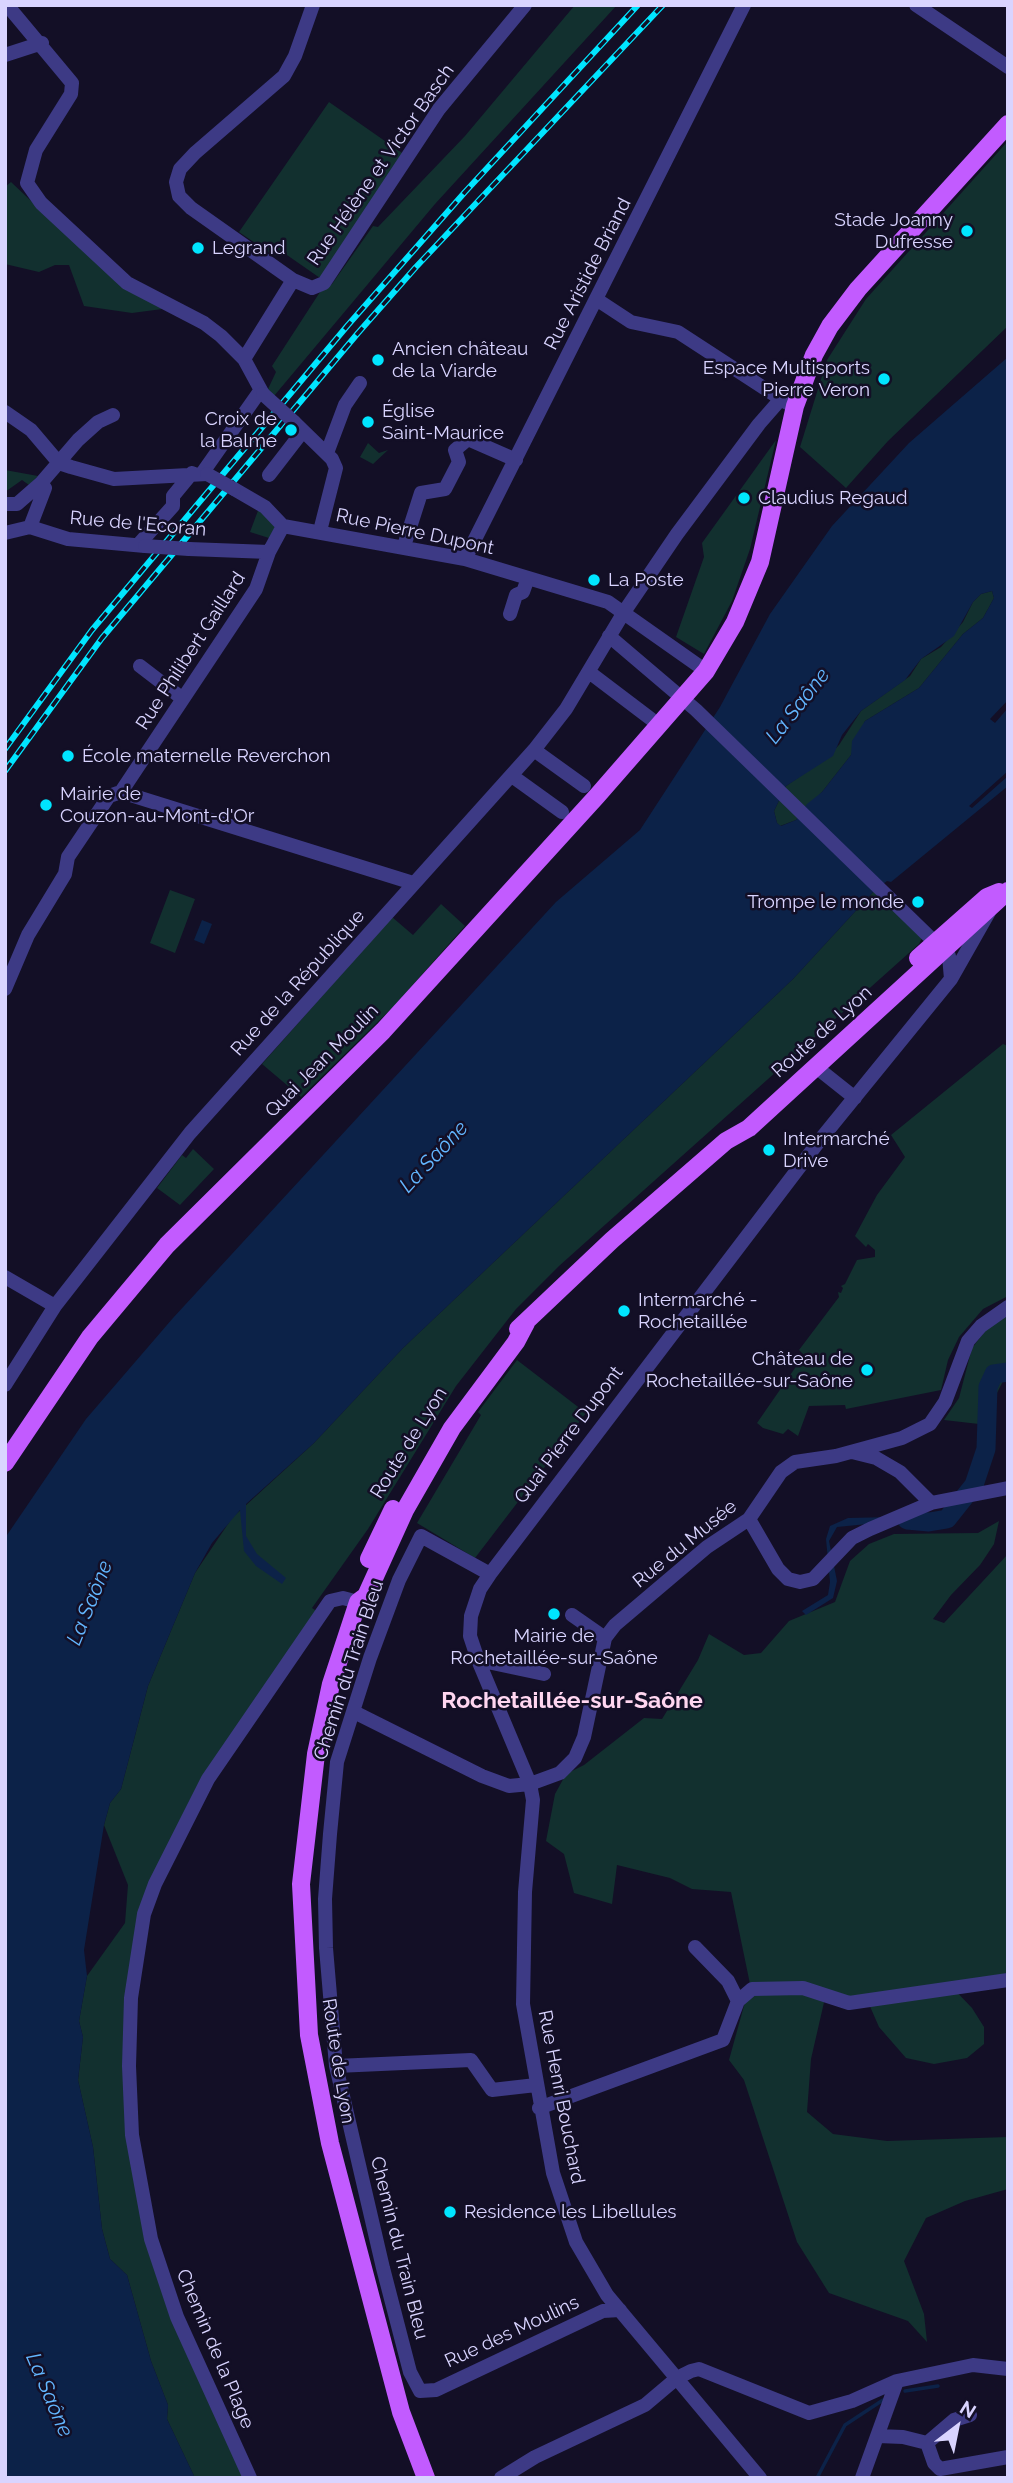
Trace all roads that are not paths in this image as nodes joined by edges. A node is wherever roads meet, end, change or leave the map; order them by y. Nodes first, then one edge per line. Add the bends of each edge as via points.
1 (8, 5) edge
2 (313, 5) edge
3 (525, 5) edge
4 (744, 5) edge
5 (916, 5) edge
6 (41, 43) junction
7 (5, 55) edge
8 (1008, 67) edge
9 (1008, 124) edge
10 (293, 280) junction
11 (596, 299) junction
12 (244, 359) junction
13 (360, 383) dead end
14 (262, 392) junction
15 (788, 403) junction
16 (5, 412) edge
17 (113, 415) dead end
18 (299, 427) junction
19 (327, 453) junction
20 (516, 460) junction
21 (59, 463) junction
22 (201, 473) junction
23 (269, 475) dead end
24 (41, 483) junction
25 (5, 504) edge
26 (284, 526) junction
27 (30, 527) junction
28 (320, 531) junction
29 (5, 533) edge
30 (141, 546) junction
31 (404, 546) junction
32 (269, 552) junction
33 (465, 559) junction
34 (528, 578) junction
35 (624, 612) junction
36 (510, 614) dead end
37 (609, 636) junction
38 (140, 666) dead end
39 (706, 670) junction
40 (589, 672) junction
41 (183, 699) junction
42 (689, 704) junction
43 (651, 719) dead end
44 (534, 750) junction
45 (512, 776) junction
46 (584, 786) dead end
47 (121, 792) junction
48 (562, 812) dead end
49 (413, 883) junction
50 (1008, 890) edge
51 (989, 910) junction
52 (940, 947) junction
53 (951, 979) junction
54 (5, 989) edge
55 (816, 1067) junction
56 (855, 1098) junction
57 (726, 1141) junction
58 (5, 1278) edge
59 (55, 1306) junction
60 (1008, 1307) edge
61 (5, 1385) edge
62 (849, 1451) junction
63 (5, 1463) edge
64 (1008, 1489) edge
65 (931, 1503) junction
66 (749, 1519) junction
67 (490, 1574) junction
68 (358, 1602) junction
69 (572, 1615) dead end
70 (605, 1638) junction
71 (478, 1660) junction
72 (544, 1674) dead end
73 (354, 1712) junction
74 (530, 1784) junction
75 (695, 1947) dead end
76 (1008, 1980) edge
77 (738, 2001) junction
78 (337, 2066) junction
79 (536, 2085) junction
80 (540, 2108) junction
81 (620, 2311) junction
82 (1008, 2369) edge
83 (677, 2378) junction
84 (897, 2381) junction
85 (421, 2391) joint
86 (970, 2415) dead end
87 (878, 2436) junction
88 (927, 2443) junction
89 (1008, 2457) edge
90 (250, 2478) edge
91 (426, 2478) edge
92 (501, 2478) edge
93 (760, 2478) edge
94 (862, 2478) edge

1 - 6 street
2 - 10 street via 284,76 195,153 180,169 176,182 179,196 191,208
3 - 10 street, Rue Hélène et Victor Basch via 439,109 324,282 312,288
4 - 11 street, Rue Aristide Briand
5 - 8 street
6 - 7 street
6 - 12 street via 67,73 71,94 36,150 27,183 41,203 127,283 204,323
9 - 15 main road, Quai Jean Moulin via 842,310
10 - 12 street, Rue Hélène et Victor Basch
11 - 15 street via 631,322 678,332
11 - 20 street, Rue Aristide Briand
12 - 14 street
13 - 19 street via 345,405
14 - 18 street, bridge
14 - 22 street
15 - 35 street, Rue de la République via 742,446
15 - 39 main road, Quai Jean Moulin via 760,562 735,622
16 - 21 street via 31,430
17 - 21 street via 99,422
18 - 19 street
18 - 23 street
19 - 28 street via 335,468
20 - 31 street via 468,439 455,450 459,462 445,489 421,493
20 - 33 street, Rue Aristide Briand
21 - 22 street via 114,479
21 - 24 street
22 - 26 street, bridge via 265,507
22 - 30 street via 173,496 173,506
24 - 25 street via 18,504
24 - 27 street via 45,488
26 - 28 street, Rue Pierre Dupont
26 - 32 street, Rue Philibert Gaillard
27 - 29 street
27 - 30 street, Rue de l'Ecoran via 68,539
28 - 31 street, Rue Pierre Dupont
30 - 32 street, Rue de l'Ecoran, bridge
31 - 33 street, Rue Pierre Dupont
32 - 41 street, Rue Philibert Gaillard via 256,589
33 - 34 street, Rue Pierre Dupont
34 - 35 street, Rue Pierre Dupont via 608,602
34 - 36 street
35 - 37 street, Rue de la République
35 - 39 street, Rue Pierre Dupont
37 - 40 street, Rue de la République
37 - 42 street
38 - 41 street
39 - 42 main road, Quai Jean Moulin
40 - 43 street
40 - 44 street, Rue de la République
41 - 47 street, Rue Philibert Gaillard
42 - 52 street
42 - 63 main road, Quai Jean Moulin via 383,1031 167,1245 90,1337
44 - 45 street, Rue de la République
44 - 46 street
45 - 48 street
45 - 49 street, Rue de la République
47 - 49 street
47 - 54 street, Rue Philibert Gaillard via 109,796 68,857 65,874 37,918
49 - 59 street, Rue de la République via 190,1133
50 - 51 main road, Quai Pierre Dupont
50 - 52 main road, Quai Pierre Dupont via 987,897
51 - 52 main road, Quai Pierre Dupont
51 - 53 street, Quai Pierre Dupont
52 - 53 street via 951,962
52 - 55 main road, Route de Lyon
52 - 57 main road, Route de Lyon via 740,1120
53 - 56 street, Quai Pierre Dupont
55 - 56 street
55 - 57 main road, Route de Lyon via 749,1128
56 - 67 street, Quai Pierre Dupont
57 - 68 main road, Route de Lyon via 567,1280 526,1323 452,1428 405,1510 366,1596
58 - 59 street
59 - 61 street, Rue de la République
60 - 62 street, Rue du Musée via 995,1313 968,1341 945,1402 930,1424 902,1438
62 - 65 street via 876,1458 900,1472
62 - 66 street, Rue du Musée via 795,1462 781,1472
64 - 65 street
65 - 66 street via 852,1538 813,1578 800,1582 788,1579
66 - 70 street, Rue du Musée via 707,1547
67 - 71 street, Quai Pierre Dupont via 471,1616 470,1636
67 - 73 street, Chemin du Train Bleu via 421,1536 388,1608
68 - 90 street, Chemin de la Plage via 330,1601 208,1779 144,1914 131,1998 132,2135 151,2239 177,2317
68 - 91 main road, Route de Lyon via 331,1684 316,1754 301,1884 309,2035 330,2143 401,2412
69 - 70 street
70 - 74 street via 584,1737 575,1758 559,1773
71 - 72 street
71 - 74 street, Quai Pierre Dupont
73 - 74 street via 482,1776 509,1786
73 - 78 street, Chemin du Train Bleu via 335,1777 325,1899 327,1978
74 - 79 street, Rue Henri Bouchard via 533,1800 523,2004
75 - 77 street via 728,1981
76 - 77 street via 849,2003 791,1987 752,1989
77 - 80 street via 723,2040
78 - 79 street via 471,2060 492,2090
78 - 85 street, Chemin du Train Bleu via 386,2281 410,2372
79 - 80 street, Rue Henri Bouchard
80 - 81 street, Rue Henri Bouchard via 553,2173 576,2242
81 - 83 street, Rue Henri Bouchard
81 - 85 street, Rue des Moulins via 603,2311 436,2390
82 - 84 street via 973,2365
83 - 84 street via 699,2369 809,2413 852,2402
83 - 92 street via 645,2405
83 - 93 street, Rue Henri Bouchard
84 - 87 street
86 - 88 street via 954,2420
87 - 88 street
87 - 94 street
88 - 89 street via 940,2469

